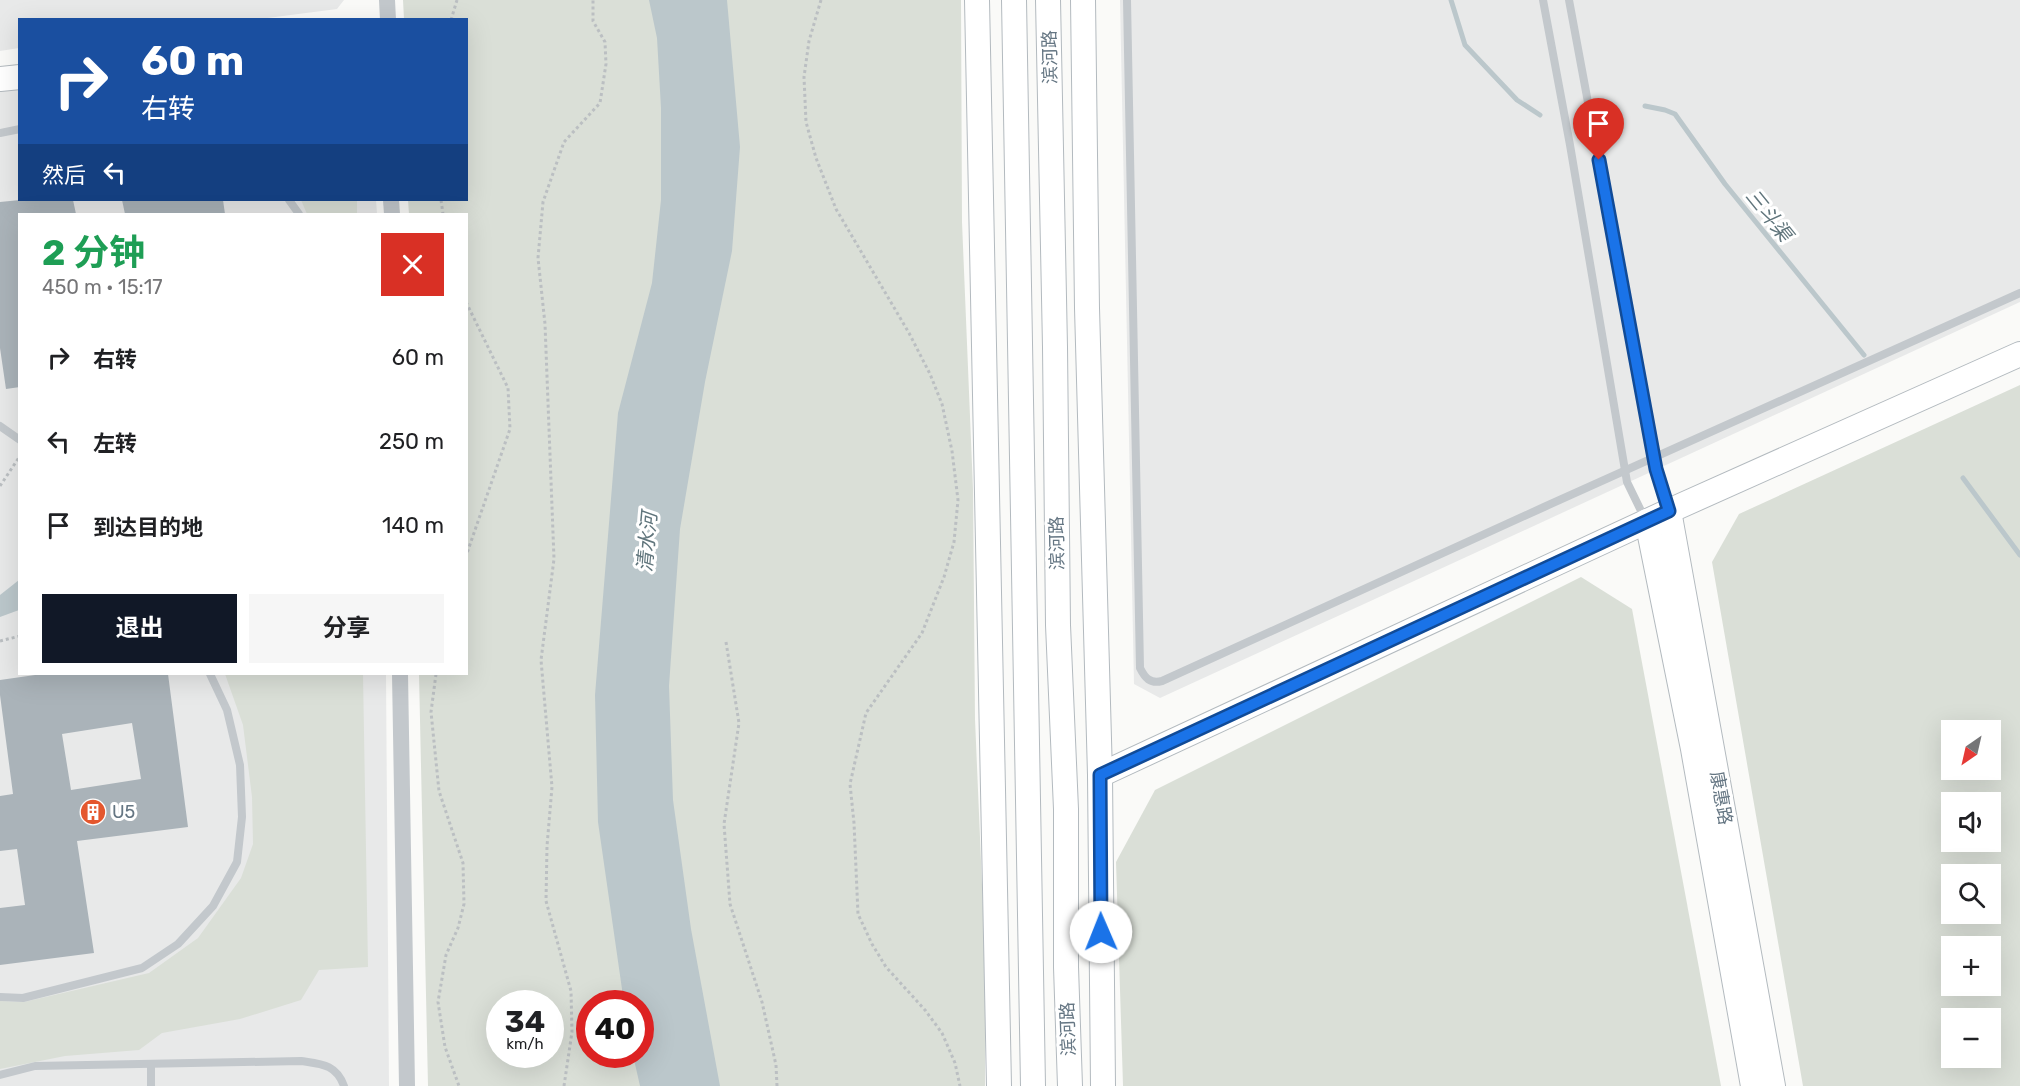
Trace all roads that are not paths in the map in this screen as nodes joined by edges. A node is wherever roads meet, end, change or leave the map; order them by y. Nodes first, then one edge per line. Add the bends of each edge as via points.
1 (387, 0) edge
2 (977, 0) edge
3 (1014, 0) edge
4 (1048, 0) edge
5 (1083, 0) edge
6 (1127, 0) edge
7 (1543, 0) edge
8 (1569, 0) edge
9 (388, 18) edge
10 (18, 77) edge
11 (0, 79) edge
12 (18, 130) edge
13 (0, 134) edge
14 (2020, 293) edge
15 (2020, 354) edge
16 (0, 426) edge
17 (18, 439) edge
18 (1655, 457) junction
19 (1626, 470) junction
20 (1669, 511) junction
21 (1647, 521) junction
22 (210, 675) edge
23 (400, 675) edge
24 (1100, 775) junction
25 (0, 997) edge
26 (151, 1064) junction
27 (0, 1075) edge
28 (151, 1086) edge
29 (344, 1086) edge
30 (407, 1086) edge
31 (999, 1086) edge
32 (1034, 1086) edge
33 (1070, 1086) edge
34 (1103, 1086) edge
35 (1753, 1086) edge
36 (1773, 1086) edge

1 - 9 street
2 - 31 main road
3 - 32 main road, 滨河路
4 - 33 main road, 滨河路
5 - 24 main road via 1086,308
6 - 19 lane via 1140,668 1146,679 1162,681
7 - 19 lane
8 - 18 lane
10 - 11 main road
12 - 13 lane
14 - 18 lane
15 - 20 main road
16 - 17 lane
18 - 19 lane
18 - 20 lane
19 - 21 lane via 1627,482
20 - 21 main road
20 - 36 main road, 康惠路
21 - 24 main road
21 - 35 main road, 康惠路 via 1693,749
22 - 25 lane via 228,710 240,765 242,817 237,862 213,906 177,944 142,968 22,998
23 - 30 street
24 - 34 main road
26 - 27 lane via 34,1066
26 - 28 lane
26 - 29 lane via 301,1061 325,1065 340,1075

